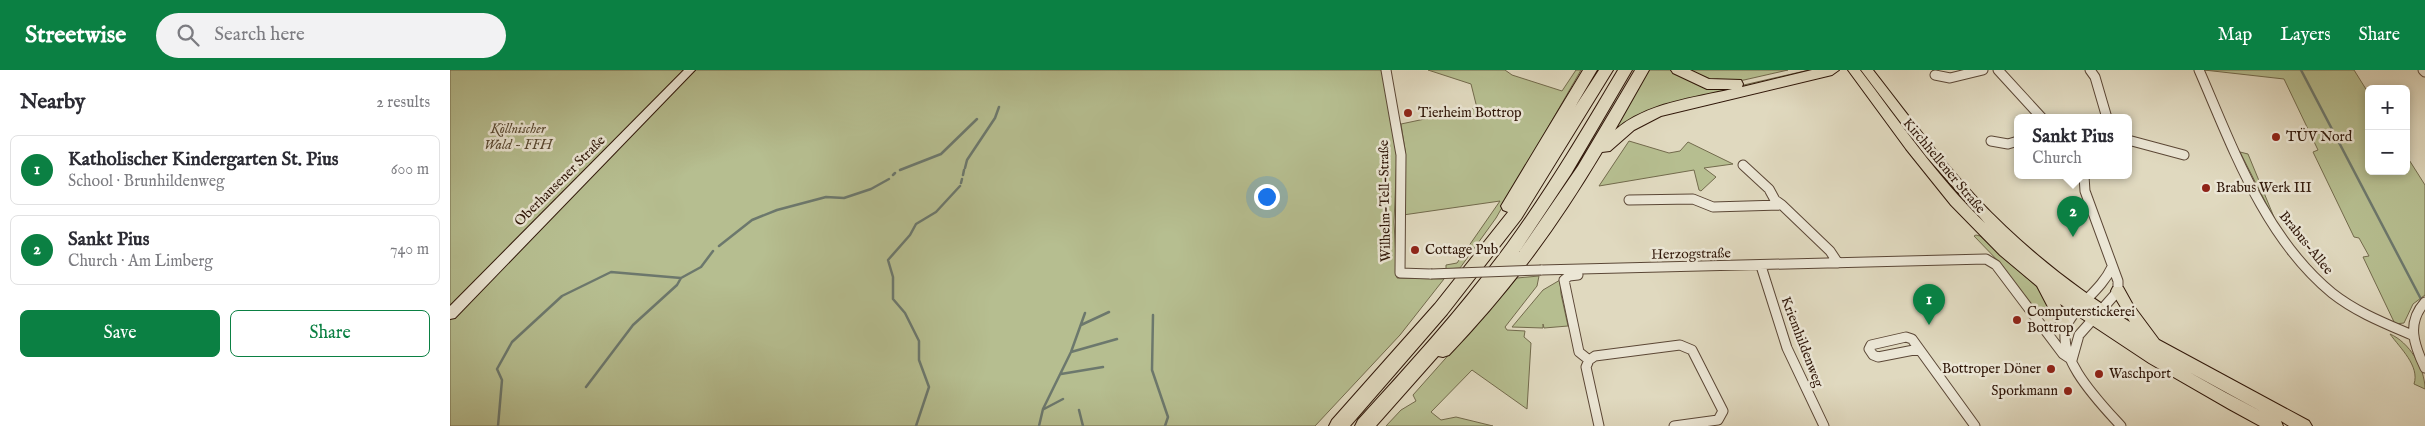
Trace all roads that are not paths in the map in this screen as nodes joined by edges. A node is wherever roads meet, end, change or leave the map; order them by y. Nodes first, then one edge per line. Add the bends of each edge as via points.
1 (690, 70) edge
2 (1386, 70) edge
3 (1606, 70) edge
4 (1625, 70) edge
5 (1642, 70) edge
6 (1678, 70) edge
7 (1800, 70) edge
8 (1832, 70) edge
9 (1854, 70) edge
10 (1867, 70) edge
11 (1983, 70) edge
12 (1998, 70) edge
13 (2090, 70) edge
14 (2199, 70) edge
15 (1589, 71) edge
16 (1935, 75) dead end
17 (2038, 114) edge
18 (2106, 114) edge
19 (1991, 141) dead end
20 (2132, 141) edge
21 (2014, 142) edge
22 (2184, 155) dead end
23 (1592, 159) junction
24 (1743, 165) dead end
25 (2084, 179) edge
26 (1628, 200) dead end
27 (1782, 205) junction
28 (1838, 264) junction
29 (1762, 266) junction
30 (2112, 267) junction
31 (1618, 269) junction
32 (1400, 273) joint
33 (2040, 280) junction
34 (2118, 291) junction
35 (2425, 302) edge
36 (1441, 309) junction
37 (2090, 310) junction
38 (450, 314) edge
39 (2066, 328) junction
40 (2412, 335) junction
41 (1919, 349) dead end
42 (2163, 350) junction
43 (1589, 360) junction
44 (2072, 360) junction
45 (2425, 368) edge
46 (1408, 379) junction
47 (2105, 410) junction
48 (1338, 426) edge
49 (1364, 426) edge
50 (1600, 426) edge
51 (1674, 426) edge
52 (1824, 426) edge
53 (1974, 426) edge
54 (2113, 426) edge
55 (2121, 426) edge
56 (2275, 426) edge
57 (2304, 426) edge

1 - 38 main road, Oberhausener Straße
2 - 32 street, Wilhelm-Tell-Straße via 1401,155
3 - 36 highway via 1515,215
4 - 46 highway via 1557,184 1514,246
5 - 23 highway
6 - 7 highway via 1699,81 1726,85
8 - 23 highway via 1657,112 1625,129
9 - 33 main road, Kirchhellener Straße via 1936,179 1972,219
10 - 37 main road, Kirchhellener Straße via 1963,193
11 - 16 street via 1950,78
12 - 17 street
13 - 18 street
14 - 40 street, Brabus-Allee via 2254,193 2289,248 2330,293 2359,314
15 - 36 highway via 1509,206 1444,292
19 - 21 street
20 - 22 street
23 - 46 highway via 1546,229 1483,309 1432,362
24 - 27 street
25 - 30 street via 2085,191
26 - 27 street via 1693,199 1713,207
27 - 28 street via 1830,250
28 - 29 street, Herzogstraße
28 - 44 street, Herzogstraße via 1983,258 1996,265 2063,354
29 - 31 street, Herzogstraße
29 - 52 street, Kriemhildenweg via 1786,347
30 - 34 street via 2118,280
30 - 37 street
31 - 32 street, Herzogstraße, bridge
31 - 43 street via 1614,275 1569,276 1564,280 1579,352
33 - 37 main road, Kirchhellener Straße
33 - 39 main road
34 - 37 street
34 - 42 main road via 2136,320
35 - 40 street via 2416,311
36 - 48 highway
37 - 39 street via 2068,323
37 - 42 main road, Kirchhellener Straße
37 - 44 street
37 - 56 main road, Kirchhellener Straße via 2158,362
39 - 44 street
40 - 45 street
41 - 53 street
42 - 57 main road, Kirchhellener Straße
43 - 50 street via 1586,367
43 - 51 street via 1595,356 1680,345 1692,350 1724,411 1718,420
44 - 47 street
46 - 49 highway
47 - 54 street
47 - 55 street

